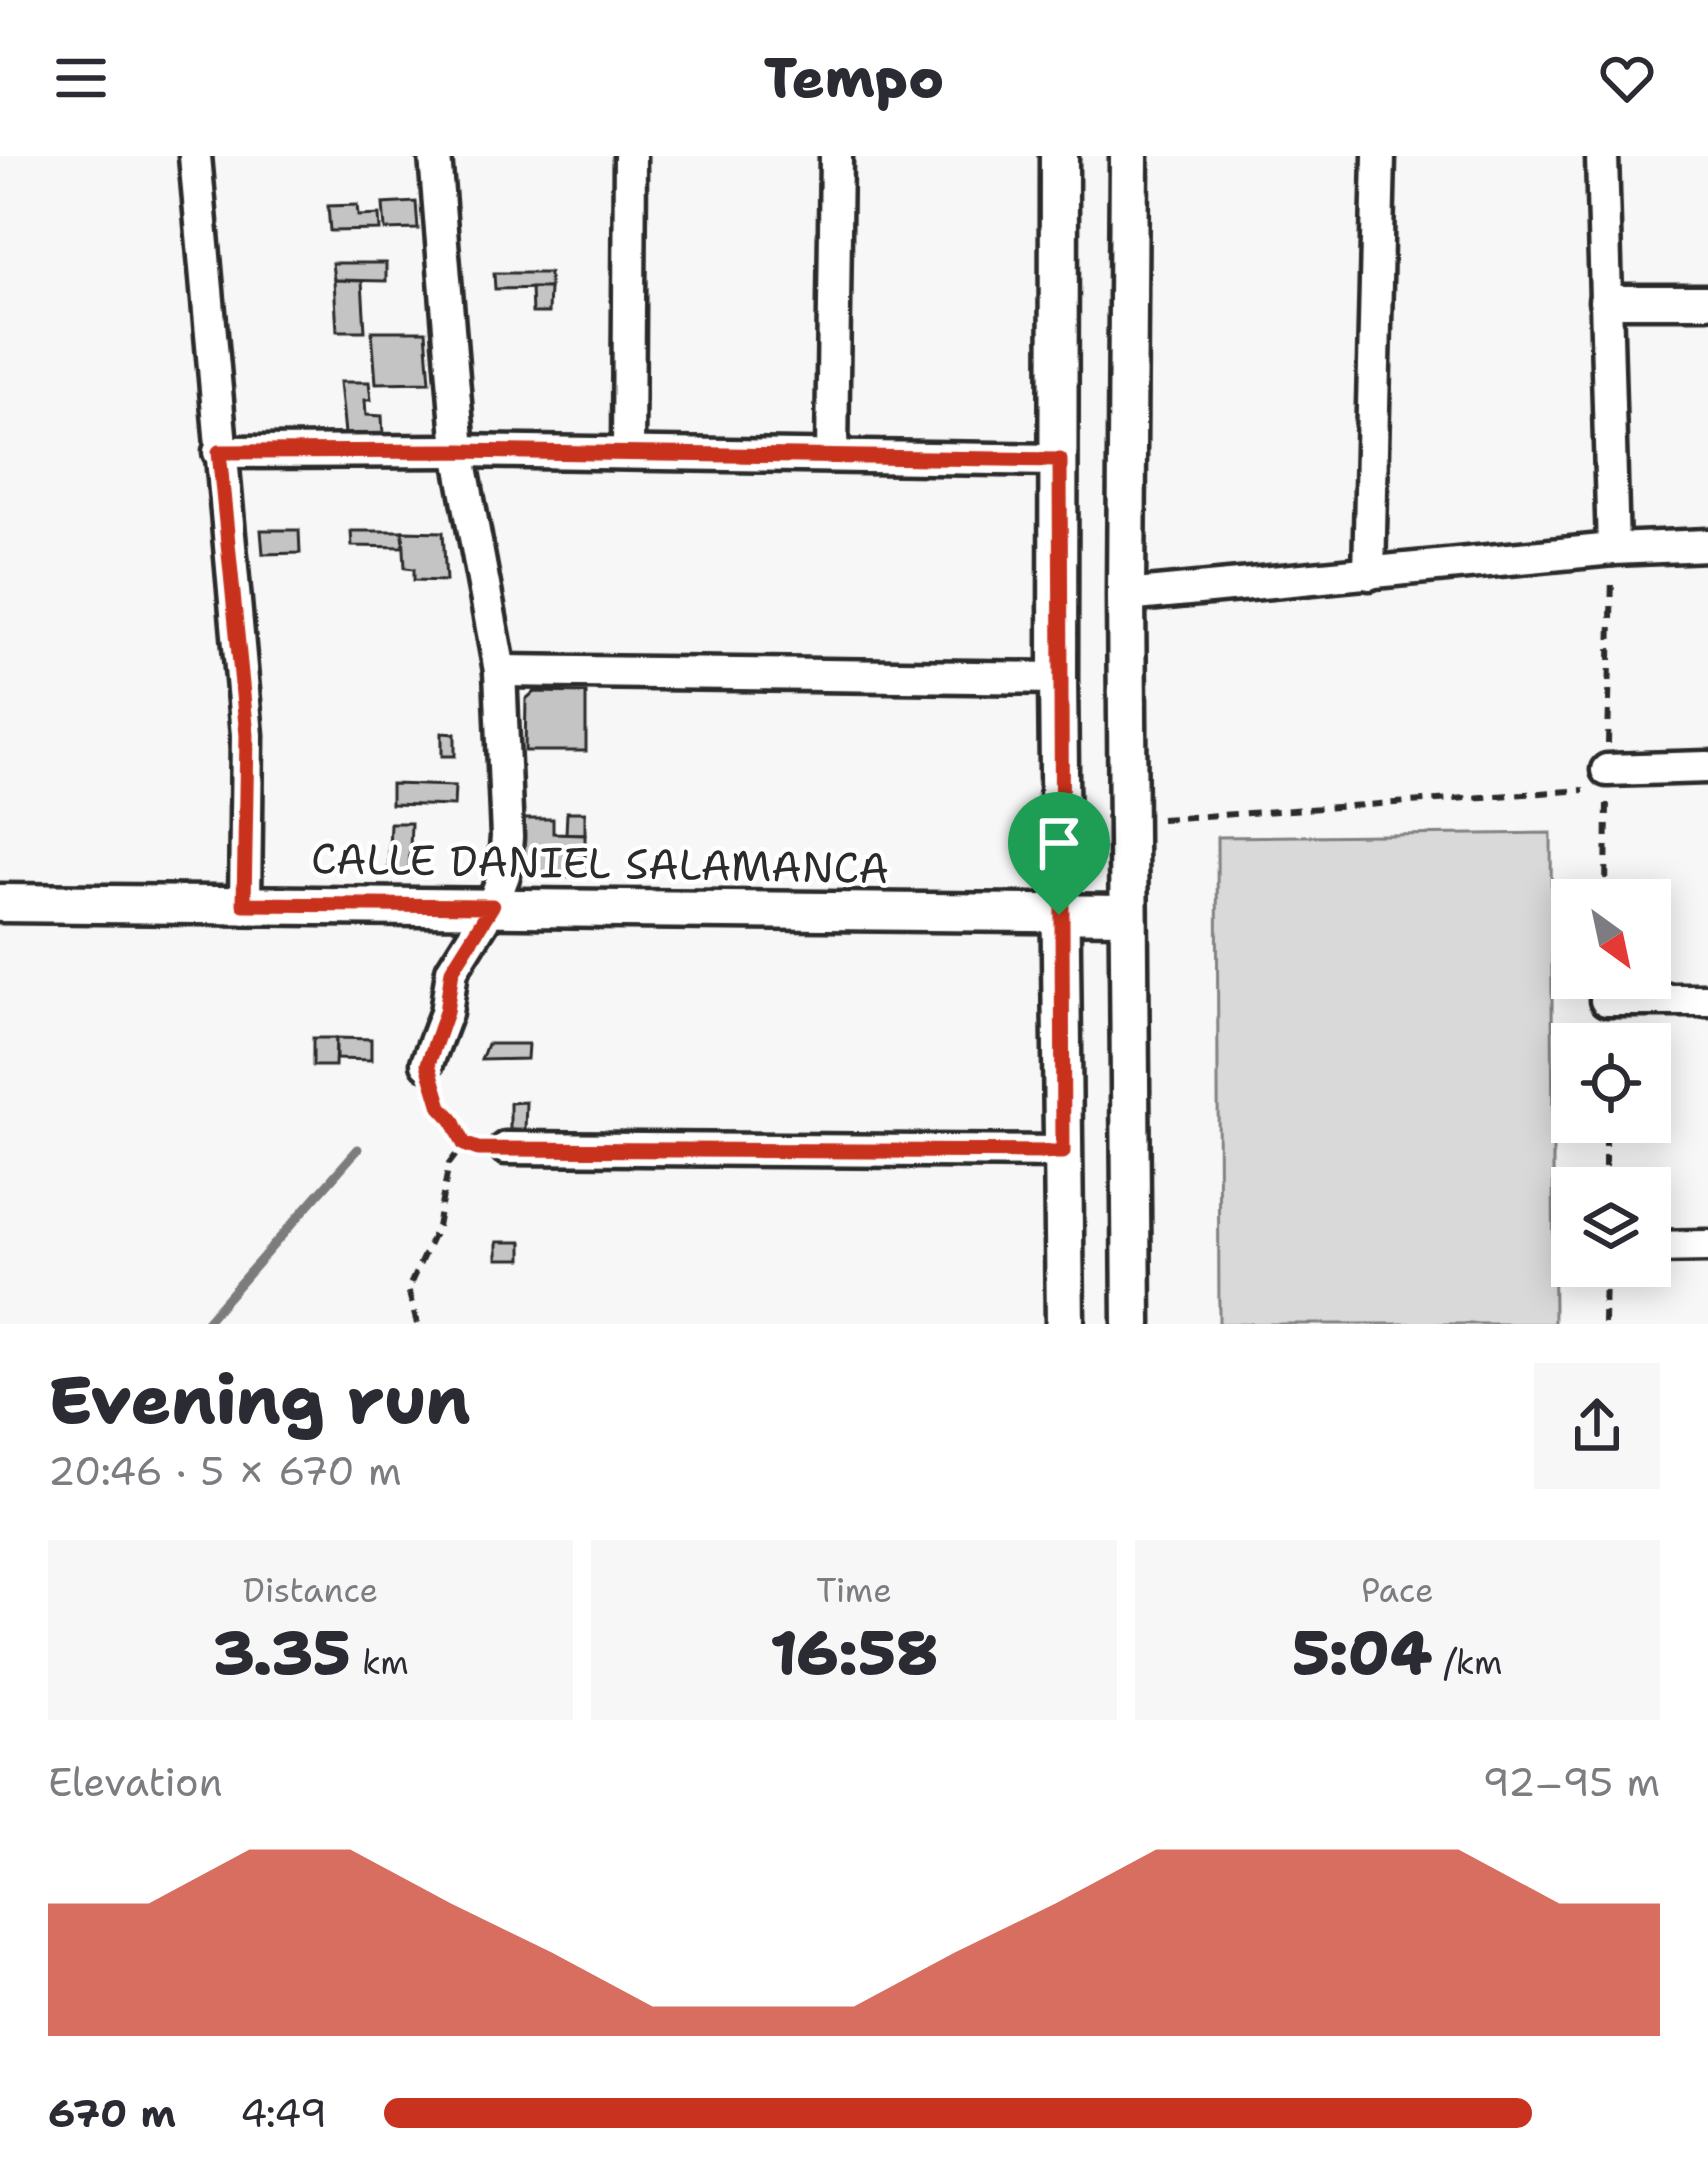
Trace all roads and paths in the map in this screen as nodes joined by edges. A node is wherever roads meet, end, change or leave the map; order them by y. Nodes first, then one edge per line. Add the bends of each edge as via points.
1 (195, 156) edge
2 (435, 156) edge
3 (630, 156) edge
4 (836, 156) edge
5 (1059, 156) edge
6 (1130, 156) edge
7 (1379, 156) edge
8 (1602, 156) edge
9 (1605, 301) junction
10 (1708, 301) edge
11 (459, 451) junction
12 (219, 452) junction
13 (628, 453) junction
14 (832, 454) junction
15 (1060, 460) junction
16 (1708, 545) edge
17 (1612, 549) junction
18 (1369, 574) junction
19 (1126, 596) junction
20 (500, 671) junction
21 (1058, 678) junction
22 (1708, 767) edge
23 (1607, 779) junction
24 (1127, 821) junction
25 (1606, 879) edge
26 (0, 903) edge
27 (244, 904) junction
28 (492, 906) junction
29 (1127, 914) junction
30 (1059, 915) junction
31 (1606, 1000) dead end
32 (1708, 1000) edge
33 (428, 1064) joint
34 (464, 1144) junction
35 (506, 1148) joint
36 (1063, 1152) junction
37 (1708, 1246) edge
38 (1671, 1247) edge
39 (1605, 1287) edge
40 (417, 1324) edge
41 (1065, 1324) edge
42 (1132, 1324) edge
43 (1604, 1324) edge

1 - 12 street
2 - 11 street
3 - 13 street
4 - 14 street
5 - 15 street
6 - 19 street
7 - 18 street
8 - 9 street
9 - 10 street
9 - 17 street
11 - 12 street
11 - 13 street
11 - 20 street
12 - 27 street via 247,735
13 - 14 street
14 - 15 street
15 - 21 street
16 - 17 street
17 - 18 street
17 - 23 path
18 - 19 street
19 - 24 street
20 - 21 street
20 - 28 street via 507,837
21 - 30 street
22 - 23 street
23 - 24 path
23 - 25 path
24 - 29 street
26 - 27 street, CALLE DANIEL SALAMANCA
27 - 28 street, CALLE DANIEL SALAMANCA
28 - 30 street, CALLE DANIEL SALAMANCA
28 - 33 street via 452,970
29 - 30 street, CALLE DANIEL SALAMANCA
29 - 42 street
30 - 36 street
31 - 32 street
33 - 34 path
34 - 35 path
34 - 40 path via 449,1164 436,1227 408,1289
35 - 36 street
36 - 41 street
37 - 38 street
39 - 43 path

